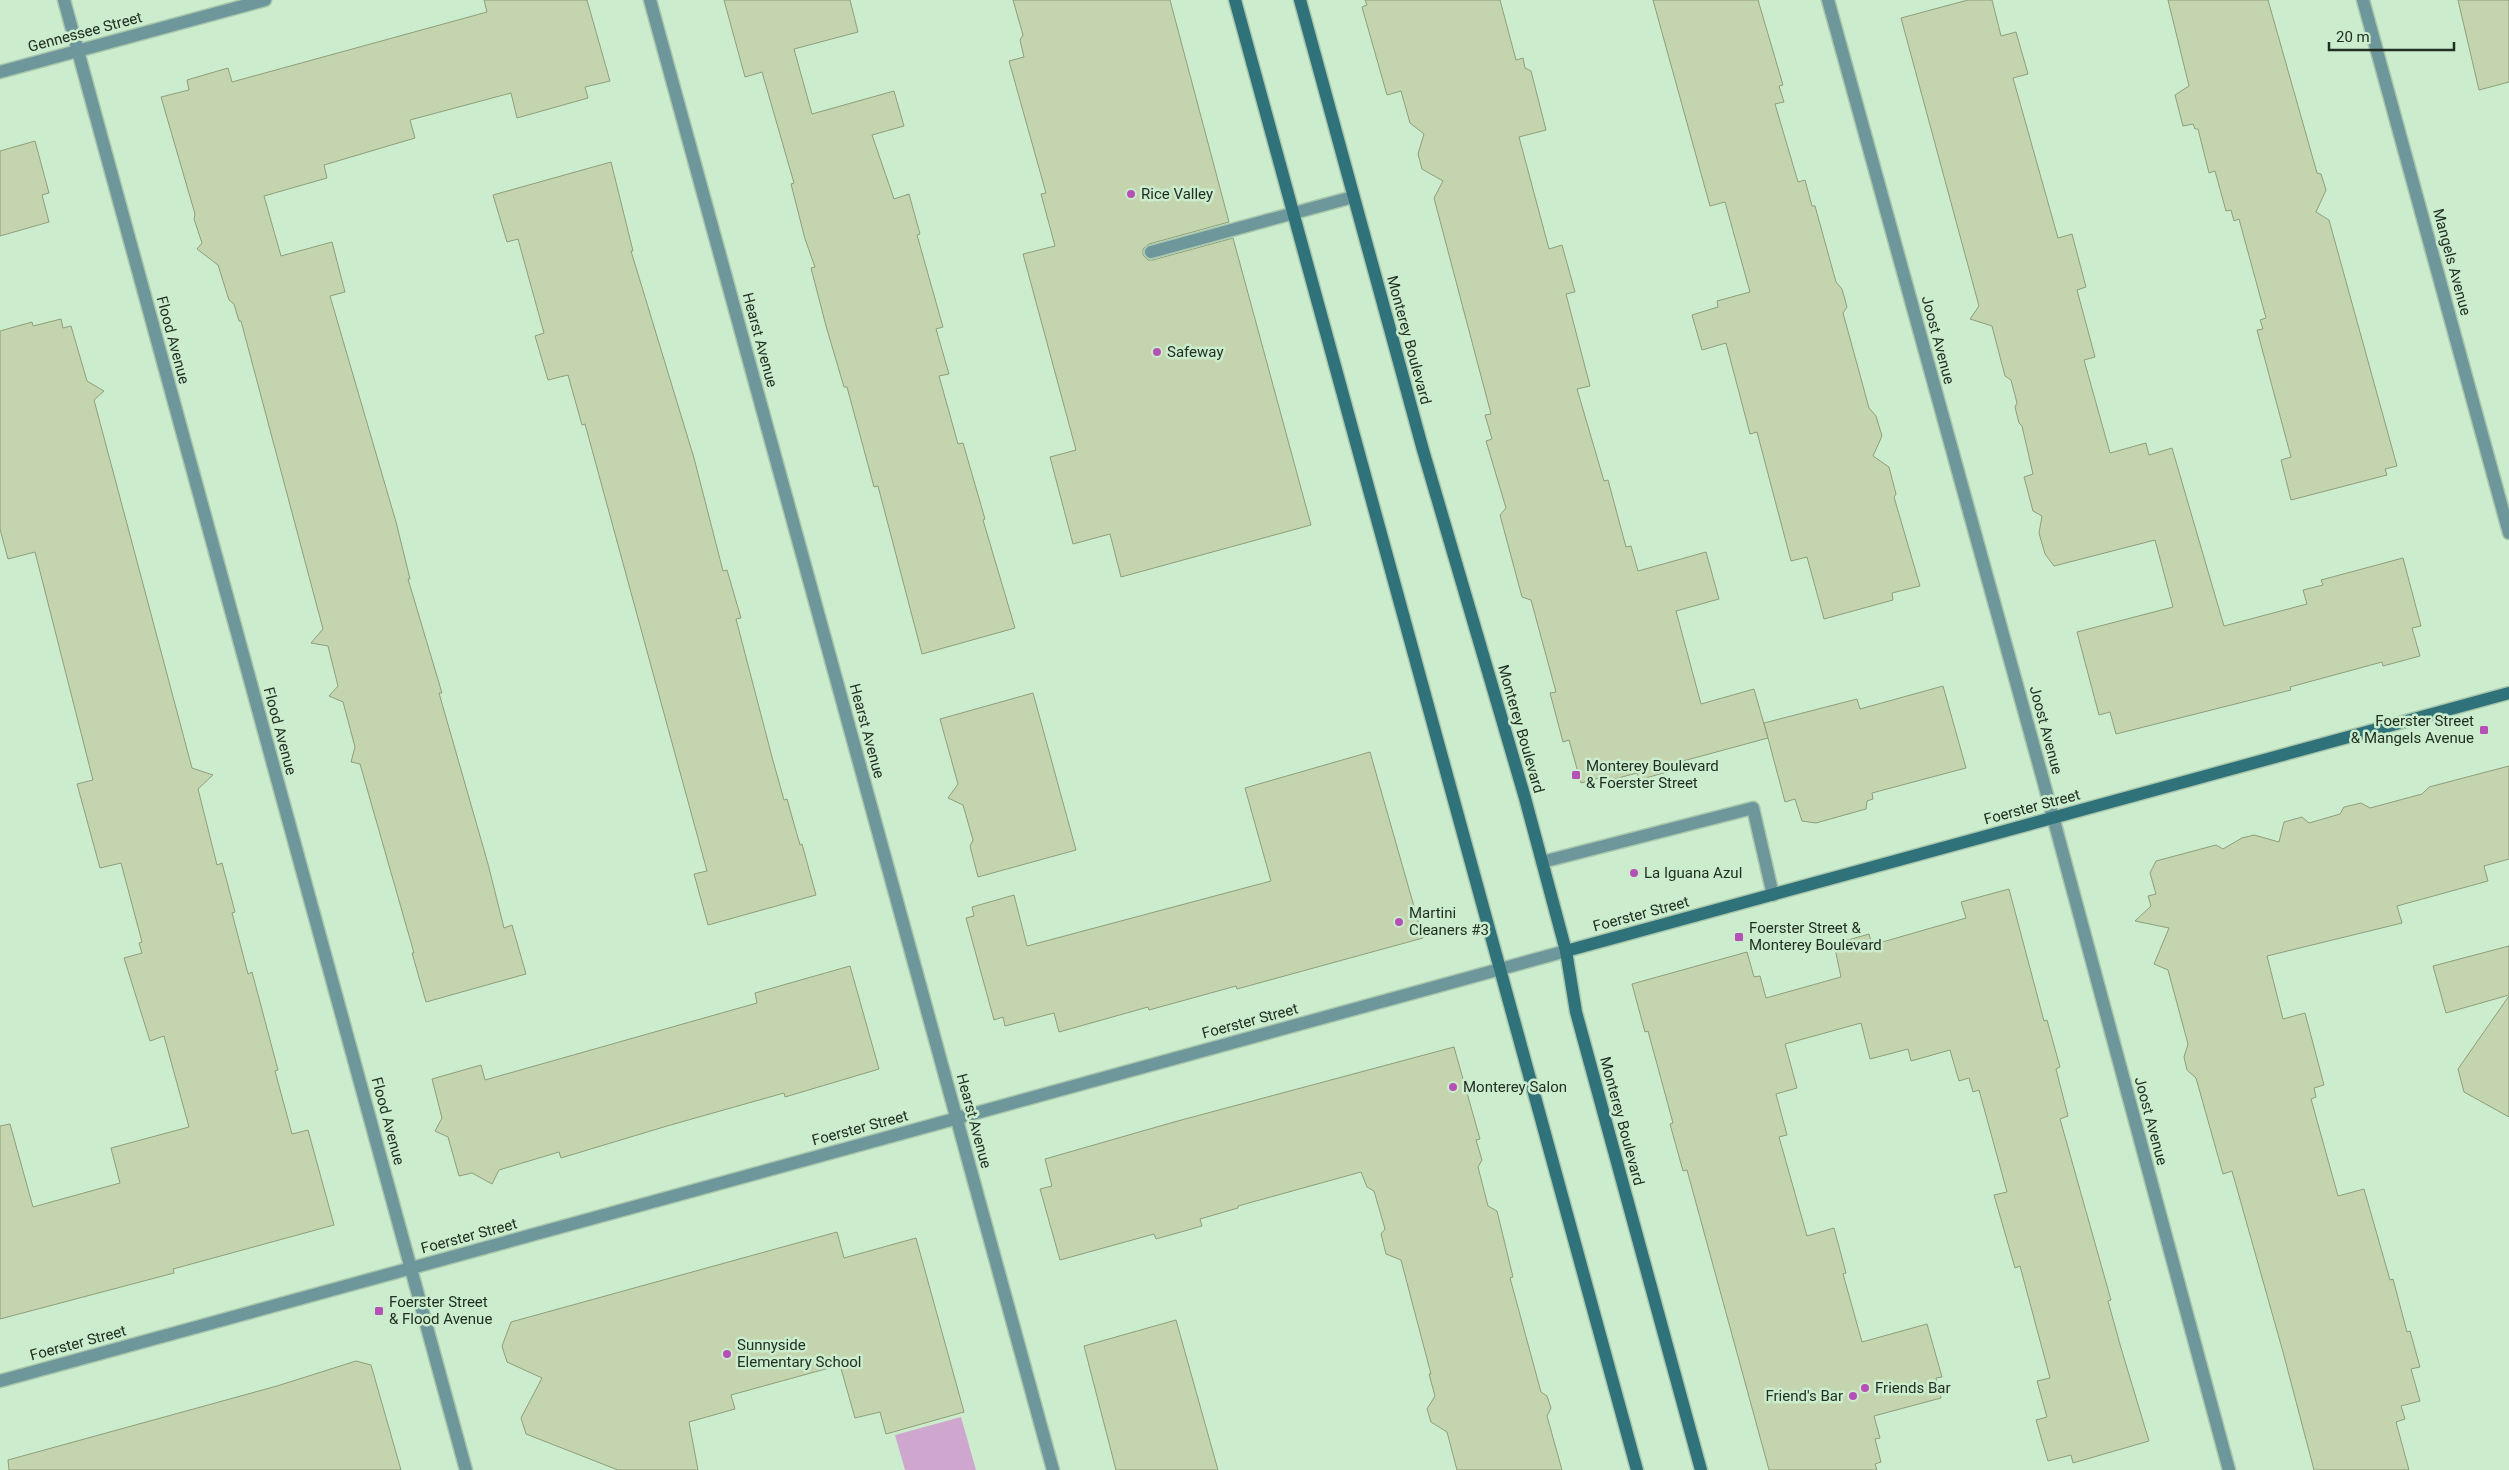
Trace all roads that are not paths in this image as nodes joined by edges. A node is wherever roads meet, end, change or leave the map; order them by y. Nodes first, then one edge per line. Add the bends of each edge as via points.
1 (64, 0) edge
2 (264, 0) edge
3 (650, 0) edge
4 (1235, 0) edge
5 (1300, 0) edge
6 (1828, 0) edge
7 (2363, 0) edge
8 (78, 51) junction
9 (0, 72) edge
10 (1353, 197) junction
11 (1294, 213) junction
12 (1151, 252) dead end
13 (2509, 533) edge
14 (2509, 693) edge
15 (2053, 818) junction
16 (1542, 862) junction
17 (1773, 895) junction
18 (1566, 952) junction
19 (1500, 970) junction
20 (957, 1119) junction
21 (411, 1268) junction
22 (0, 1381) edge
23 (466, 1470) edge
24 (1053, 1470) edge
25 (1636, 1470) edge
26 (1701, 1470) edge
27 (2229, 1470) edge

1 - 8 street, Flood Avenue
2 - 8 street, Gennessee Street
3 - 20 street, Hearst Avenue
4 - 11 main road
5 - 10 main road, Monterey Boulevard
6 - 15 street, Joost Avenue
7 - 13 street, Mangels Avenue
8 - 9 street, Gennessee Street
8 - 21 street, Flood Avenue
10 - 11 street
10 - 16 main road, Monterey Boulevard via 1450,548
11 - 12 street
11 - 19 main road
14 - 15 main road, Foerster Street
15 - 17 main road, Foerster Street
15 - 27 street, Joost Avenue
16 - 17 street via 1753,808
16 - 18 main road, Monterey Boulevard
17 - 18 main road, Foerster Street
18 - 19 street, Foerster Street
18 - 26 main road, Monterey Boulevard via 1576,1012
19 - 20 street, Foerster Street
19 - 25 main road
20 - 21 street, Foerster Street
20 - 24 street, Hearst Avenue
21 - 22 street, Foerster Street
21 - 23 street, Flood Avenue

